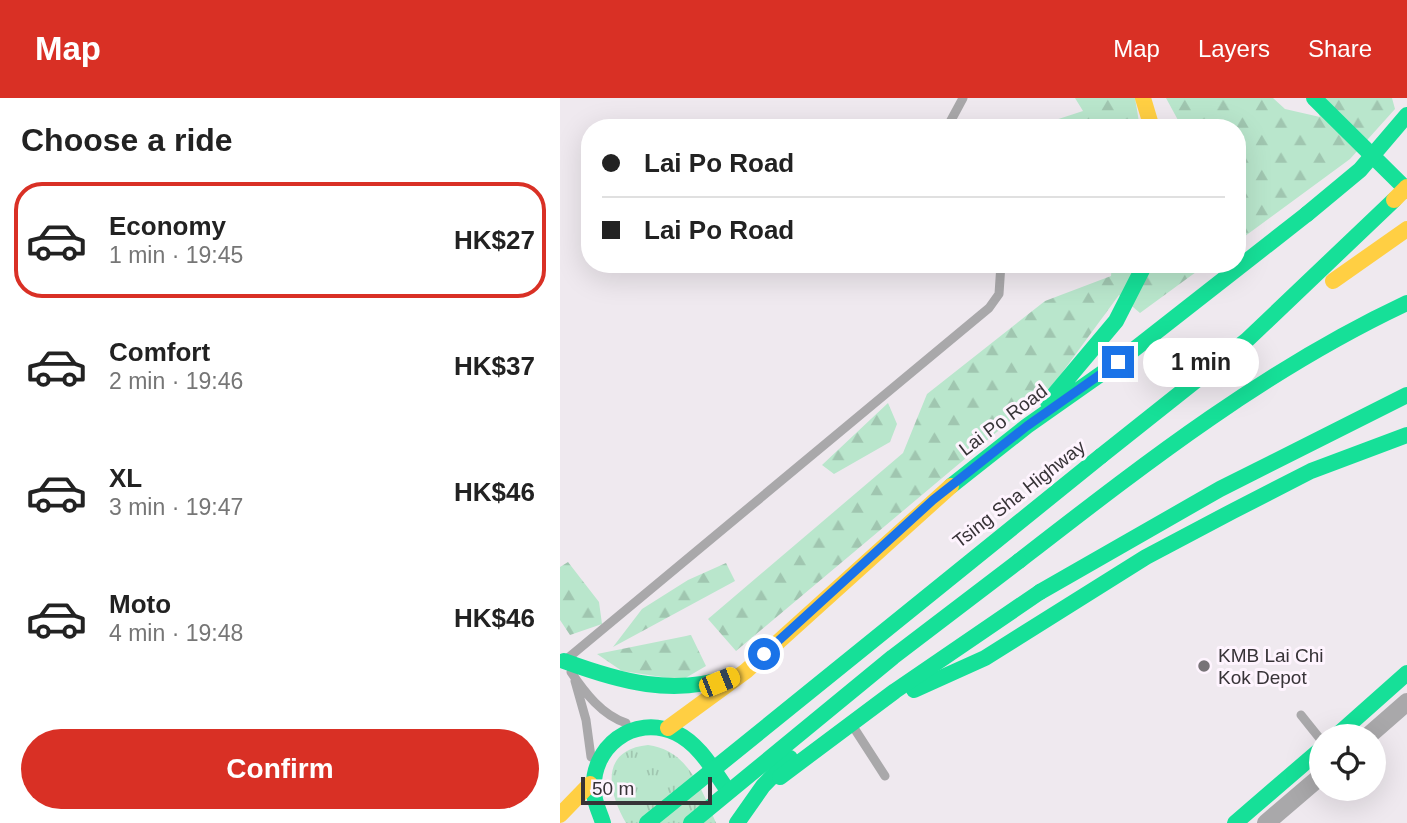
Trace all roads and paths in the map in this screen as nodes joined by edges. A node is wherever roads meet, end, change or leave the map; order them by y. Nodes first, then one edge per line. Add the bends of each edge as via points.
1 (963, 98) edge
2 (1143, 98) edge
3 (1314, 98) edge
4 (1407, 115) edge
5 (952, 119) edge
6 (1149, 119) edge
7 (1407, 189) edge
8 (1407, 229) edge
9 (1246, 262) edge
10 (1000, 273) edge
11 (1141, 273) edge
12 (1232, 273) edge
13 (1407, 303) edge
14 (1247, 340) junction
15 (1407, 396) edge
16 (1027, 426) junction
17 (1407, 435) edge
18 (562, 657) edge
19 (746, 671) junction
20 (1407, 673) edge
21 (574, 676) junction
22 (1407, 702) edge
23 (1301, 715) dead end
24 (848, 720) junction
25 (1350, 724) edge
26 (1382, 724) edge
27 (1309, 725) edge
28 (635, 726) junction
29 (668, 728) junction
30 (1309, 759) edge
31 (885, 776) dead end
32 (591, 777) junction
33 (1309, 788) edge
34 (560, 815) edge
35 (1275, 821) edge
36 (603, 823) edge
37 (648, 823) edge
38 (691, 823) edge
39 (719, 823) edge
40 (737, 823) edge
41 (1235, 823) edge

1 - 5 lane
2 - 6 main road
3 - 7 main road
4 - 9 main road, Lai Po Road, bridge via 1360,170
7 - 14 main road, Tsing Sha Highway, bridge
8 - 14 main road
10 - 18 lane via 999,294 989,308
11 - 16 main road via 1129,302 1100,345
12 - 16 main road, Lai Po Road, bridge
13 - 38 main road, bridge via 1290,363 1174,442 893,657
14 - 37 main road, Tsing Sha Highway, bridge
15 - 39 main road, bridge via 1210,494 1052,585 895,691
16 - 19 main road, Lai Po Road via 933,500
17 - 24 main road via 1311,471 1233,510 1146,557 985,658
18 - 19 main road via 632,684 662,688 701,686
18 - 21 lane
19 - 29 main road, Lai Po Road
20 - 25 main road
21 - 28 lane via 612,719
21 - 32 lane via 586,720
22 - 26 street
23 - 27 lane
24 - 31 lane
24 - 40 main road via 785,762
28 - 29 main road
28 - 32 main road via 606,743
29 - 40 main road via 710,765 733,803
30 - 41 main road
32 - 34 main road
32 - 36 main road via 591,800
33 - 35 street

